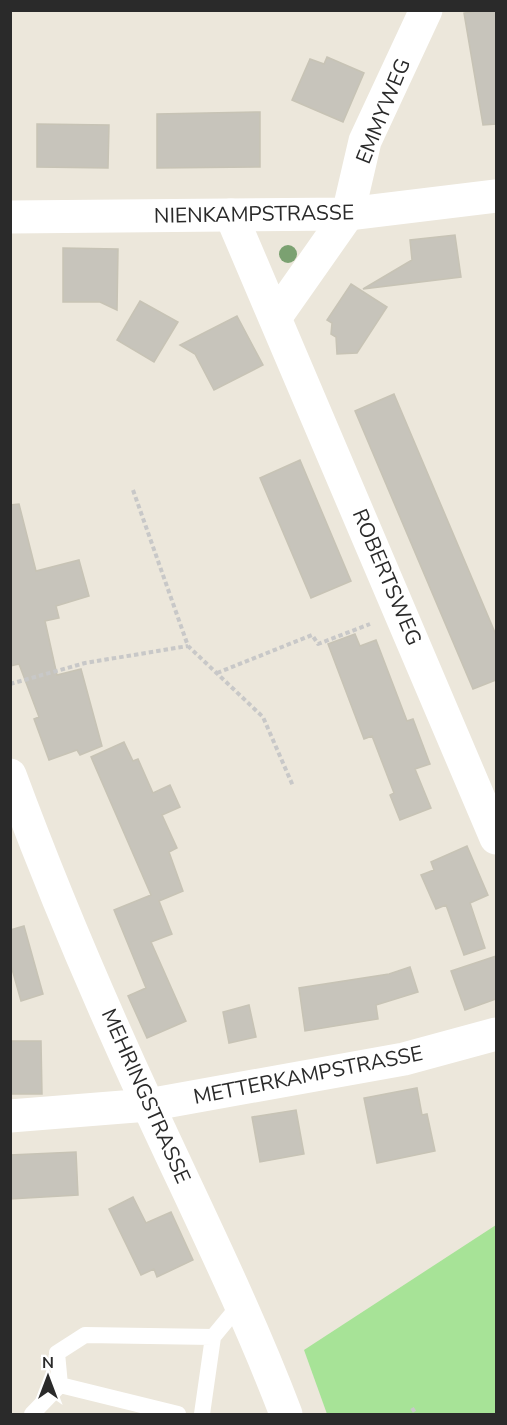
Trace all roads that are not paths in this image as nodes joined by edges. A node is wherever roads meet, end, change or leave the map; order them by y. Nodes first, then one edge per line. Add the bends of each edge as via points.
1 (426, 10) edge
2 (496, 196) edge
3 (348, 213) junction
4 (231, 215) junction
5 (10, 217) edge
6 (275, 318) junction
7 (10, 775) edge
8 (496, 838) edge
9 (496, 1034) edge
10 (148, 1106) junction
11 (10, 1116) edge
12 (241, 1303) junction
13 (213, 1338) junction
14 (60, 1385) junction
15 (32, 1414) edge
16 (178, 1414) edge
17 (202, 1414) edge
18 (286, 1414) edge

1 - 3 street, EMMYWEG via 366,141
2 - 3 street, NIENKAMPSTRASSE
3 - 4 street, NIENKAMPSTRASSE
3 - 6 street
4 - 5 street, NIENKAMPSTRASSE
4 - 6 street, ROBERTSWEG
6 - 8 street, ROBERTSWEG
7 - 10 street, MEHRINGSTRASSE
9 - 10 street, METTERKAMPSTRASSE via 404,1059
10 - 11 street, METTERKAMPSTRASSE
10 - 12 street, MEHRINGSTRASSE
12 - 13 lane
12 - 18 street, MEHRINGSTRASSE
13 - 14 lane via 85,1335 57,1353
13 - 17 lane
14 - 15 lane
14 - 16 lane

